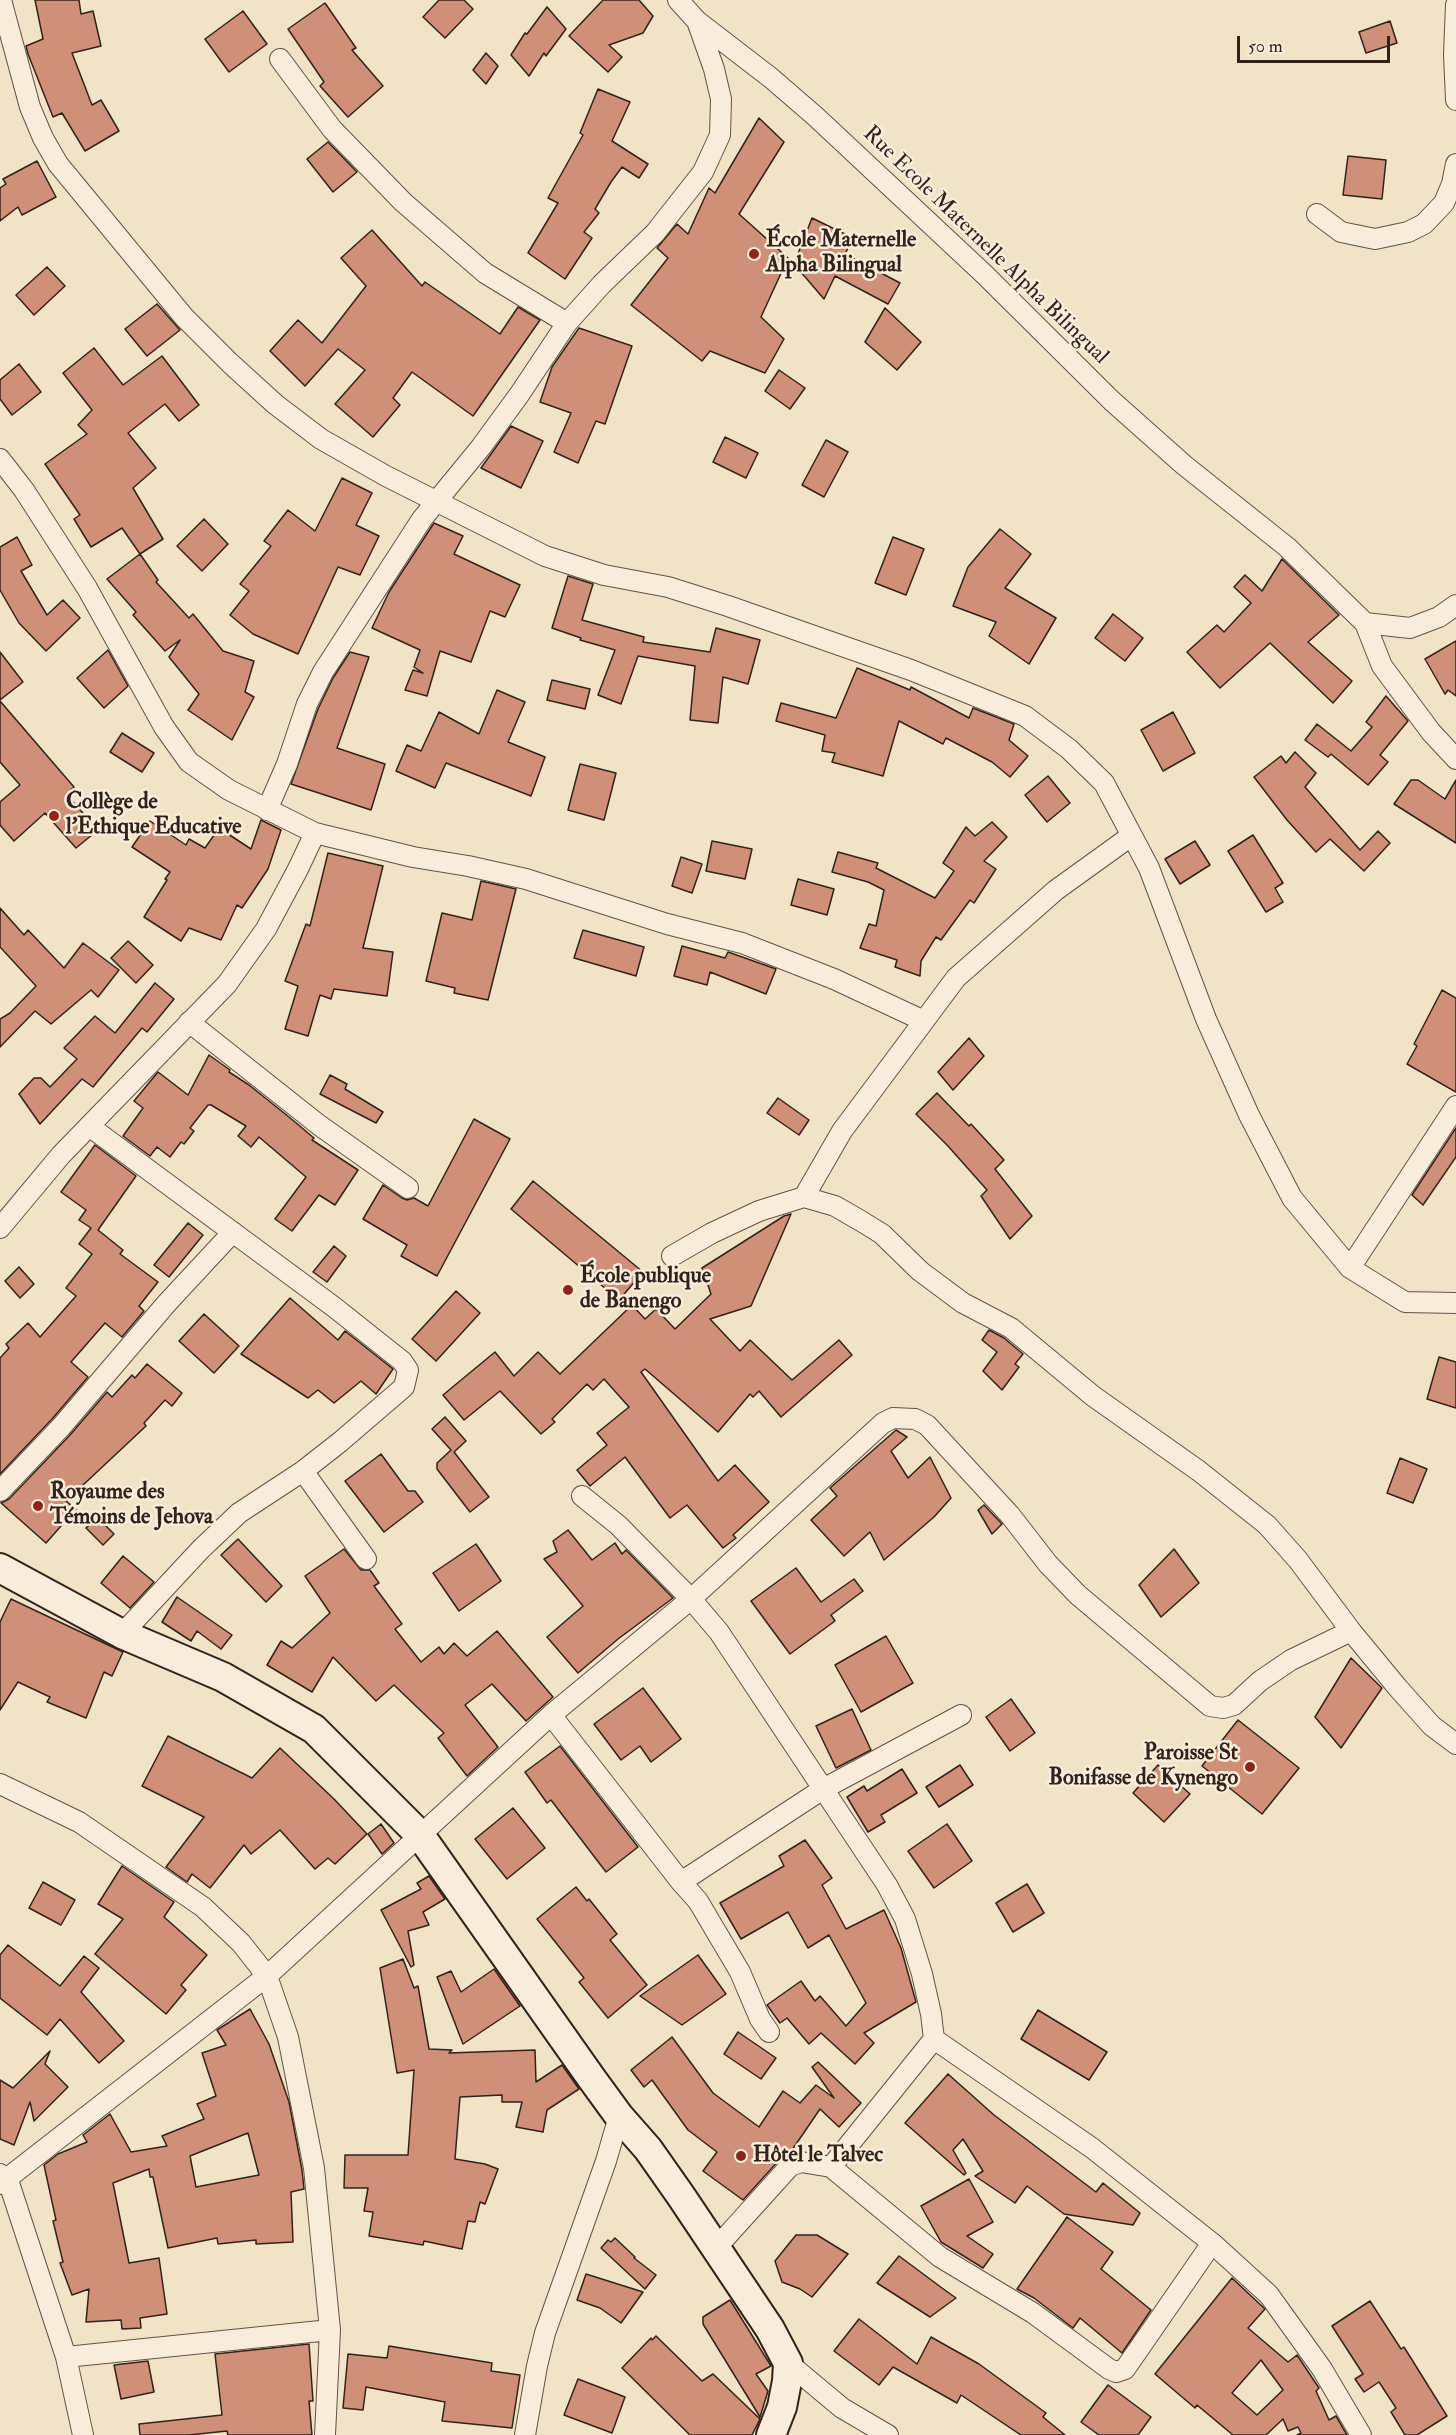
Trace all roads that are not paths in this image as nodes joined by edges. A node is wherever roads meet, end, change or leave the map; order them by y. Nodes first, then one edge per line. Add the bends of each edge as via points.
1 (1, 0) edge
2 (678, 0) edge
3 (1456, 5) edge
4 (697, 21) junction
5 (5, 37) edge
6 (280, 59) dead end
7 (1456, 100) edge
8 (1456, 164) edge
9 (1317, 214) dead end
10 (567, 323) junction
11 (0, 459) edge
12 (435, 501) junction
13 (1456, 605) edge
14 (1365, 623) junction
15 (1456, 759) edge
16 (267, 810) junction
17 (315, 833) junction
18 (1131, 836) junction
19 (924, 1021) junction
20 (189, 1022) junction
21 (1456, 1106) edge
22 (89, 1126) junction
23 (408, 1188) dead end
24 (804, 1197) junction
25 (0, 1228) edge
26 (233, 1232) junction
27 (672, 1256) dead end
28 (1350, 1268) junction
29 (1456, 1304) edge
30 (303, 1472) junction
31 (0, 1491) edge
32 (582, 1497) dead end
33 (366, 1559) dead end
34 (0, 1568) edge
35 (691, 1599) junction
36 (1351, 1631) junction
37 (122, 1634) junction
38 (551, 1714) junction
39 (961, 1714) dead end
40 (1456, 1743) edge
41 (0, 1784) edge
42 (823, 1789) junction
43 (420, 1835) junction
44 (681, 1882) junction
45 (267, 1976) junction
46 (769, 2032) dead end
47 (934, 2039) junction
48 (619, 2116) junction
49 (831, 2167) junction
50 (3, 2180) edge
51 (1212, 2243) junction
52 (715, 2249) junction
53 (330, 2330) junction
54 (66, 2357) junction
55 (788, 2363) junction
56 (83, 2435) edge
57 (325, 2435) edge
58 (525, 2435) edge
59 (771, 2435) edge
60 (888, 2435) edge
61 (1361, 2435) edge

1 - 5 street
2 - 4 street
3 - 7 street
4 - 10 street via 721,99 720,135 703,172 655,233
4 - 14 street, Rue Ecole Maternelle Alpha Bilingual via 815,116 992,281 1112,401 1184,465 1287,547
5 - 12 street via 30,107 58,164 184,317 275,404 321,439
6 - 10 street via 332,129 403,202 485,273
8 - 9 street via 1444,203 1424,224 1408,232 1374,239 1341,232
10 - 12 street via 488,438
11 - 16 street via 87,588 164,727 189,762
12 - 16 street via 323,672
12 - 18 street via 545,556 728,606 911,670 1025,716 1069,749 1104,783
13 - 14 street via 1439,617 1410,628
14 - 15 street via 1382,666
16 - 17 street
17 - 19 street via 526,879 667,924 742,943 834,979
17 - 20 street via 266,929 227,984
18 - 19 street via 1007,931 956,978
18 - 28 street via 1149,868 1206,1019 1249,1115 1292,1198
19 - 24 street via 842,1131
20 - 22 street
20 - 23 street via 319,1125
21 - 28 street
22 - 25 street
22 - 26 street
24 - 27 street via 759,1211
24 - 36 street via 835,1206 882,1234 928,1278 963,1303 1011,1328 1093,1396 1238,1500 1298,1560
26 - 30 street via 334,1307 408,1370 404,1387
26 - 31 street
28 - 29 street via 1405,1302
30 - 33 street
30 - 37 street via 239,1513
32 - 35 street via 618,1525
34 - 37 street
35 - 36 street via 883,1423 901,1417 927,1425 1078,1595 1210,1706 1234,1705 1291,1660
35 - 38 street
35 - 42 street via 719,1632
36 - 40 street via 1432,1726
37 - 43 street via 223,1677 314,1730
38 - 43 street
38 - 44 street
39 - 42 street
41 - 45 street via 79,1822 203,1907 241,1943
42 - 44 street
42 - 47 street via 906,1919 922,1974
43 - 45 street
43 - 48 street
44 - 46 street via 712,1922
45 - 50 street
45 - 53 street via 288,2037 314,2168
47 - 49 street
47 - 51 street via 1092,2148
48 - 52 street via 648,2149
48 - 58 street via 545,2333
49 - 51 street via 940,2257 1033,2313 1116,2372 1125,2369
49 - 52 street via 801,2162 790,2166
50 - 54 street
51 - 61 street via 1269,2295 1322,2369
52 - 55 street via 771,2330
53 - 54 street
53 - 57 street
54 - 56 street
55 - 59 street via 782,2407
55 - 60 street via 842,2408

